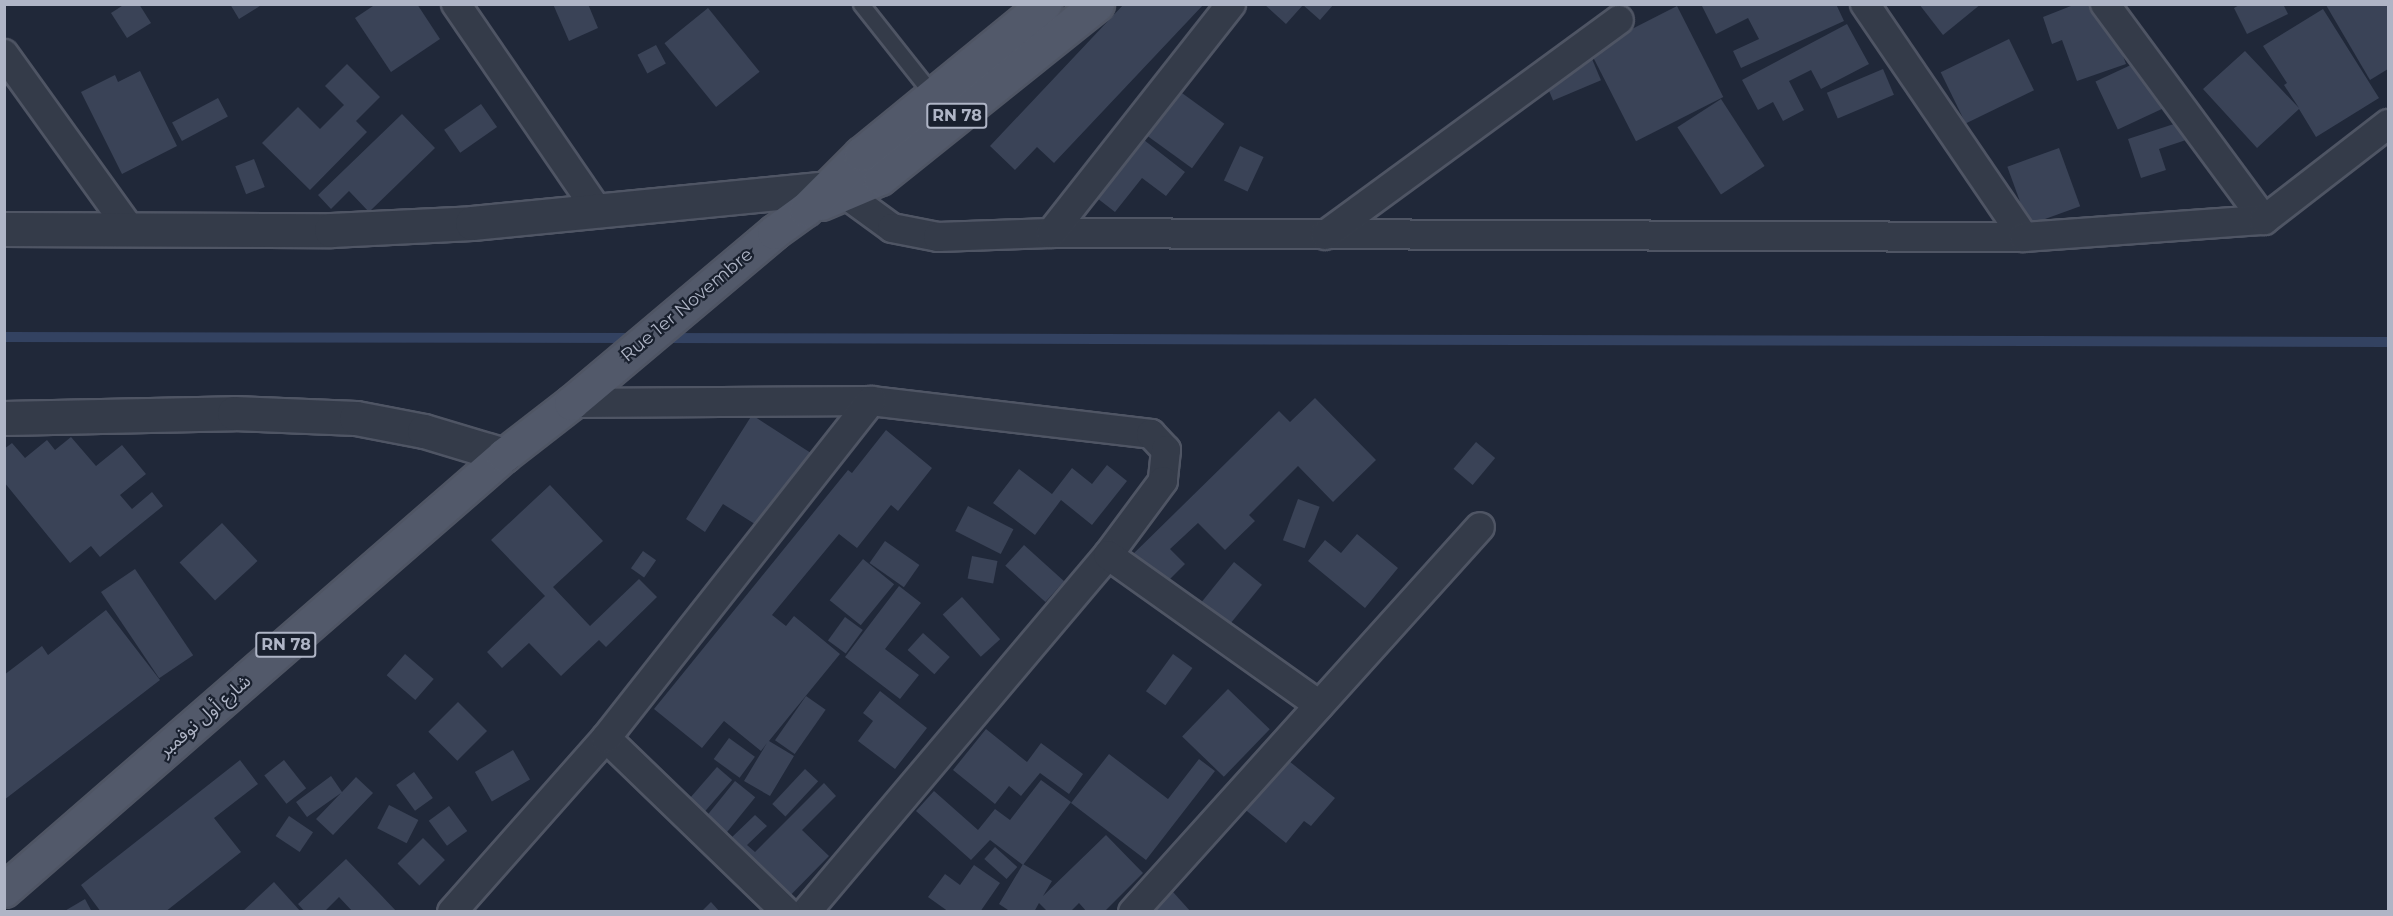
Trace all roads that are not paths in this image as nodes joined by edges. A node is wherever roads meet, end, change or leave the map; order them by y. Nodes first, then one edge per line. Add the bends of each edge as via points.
1 (456, 4) edge
2 (861, 4) edge
3 (1044, 4) edge
4 (1097, 4) edge
5 (1231, 4) edge
6 (1866, 4) edge
7 (2105, 4) edge
8 (1624, 10) edge
9 (4, 54) edge
10 (933, 95) junction
11 (2388, 124) edge
12 (826, 197) junction
13 (598, 211) junction
14 (2264, 220) junction
15 (4, 229) edge
16 (131, 231) junction
17 (1051, 233) junction
18 (1325, 235) junction
19 (2024, 237) junction
20 (871, 401) junction
21 (571, 403) junction
22 (4, 418) edge
23 (504, 455) junction
24 (1480, 528) dead end
25 (1108, 555) junction
26 (1319, 705) junction
27 (606, 738) junction
28 (4, 890) edge
29 (452, 912) edge
30 (786, 912) edge
31 (806, 912) edge
32 (1133, 912) edge

1 - 13 street
2 - 10 lane
3 - 10 main road, RN 78
4 - 12 main road, RN 78 via 880,178
5 - 17 street
6 - 19 street
7 - 14 street
8 - 18 street
9 - 16 street
10 - 12 main road, RN 78 via 861,154
11 - 14 street
12 - 13 street
12 - 17 street via 892,228 938,237
12 - 21 main road, Rue 1er Novembre / RN 78 via 774,232
13 - 16 street via 472,223 331,230
14 - 19 street
15 - 16 street
17 - 18 street
18 - 19 street
20 - 21 street
20 - 25 street via 1151,434 1166,450 1163,481
20 - 27 street
21 - 23 main road, شارع أول نوفمبر / RN 78
22 - 23 street via 234,412 356,418 424,431
23 - 28 main road, شارع أول نوفمبر / RN 78
24 - 26 street
25 - 26 street
25 - 31 street
26 - 32 street
27 - 29 street
27 - 30 street

